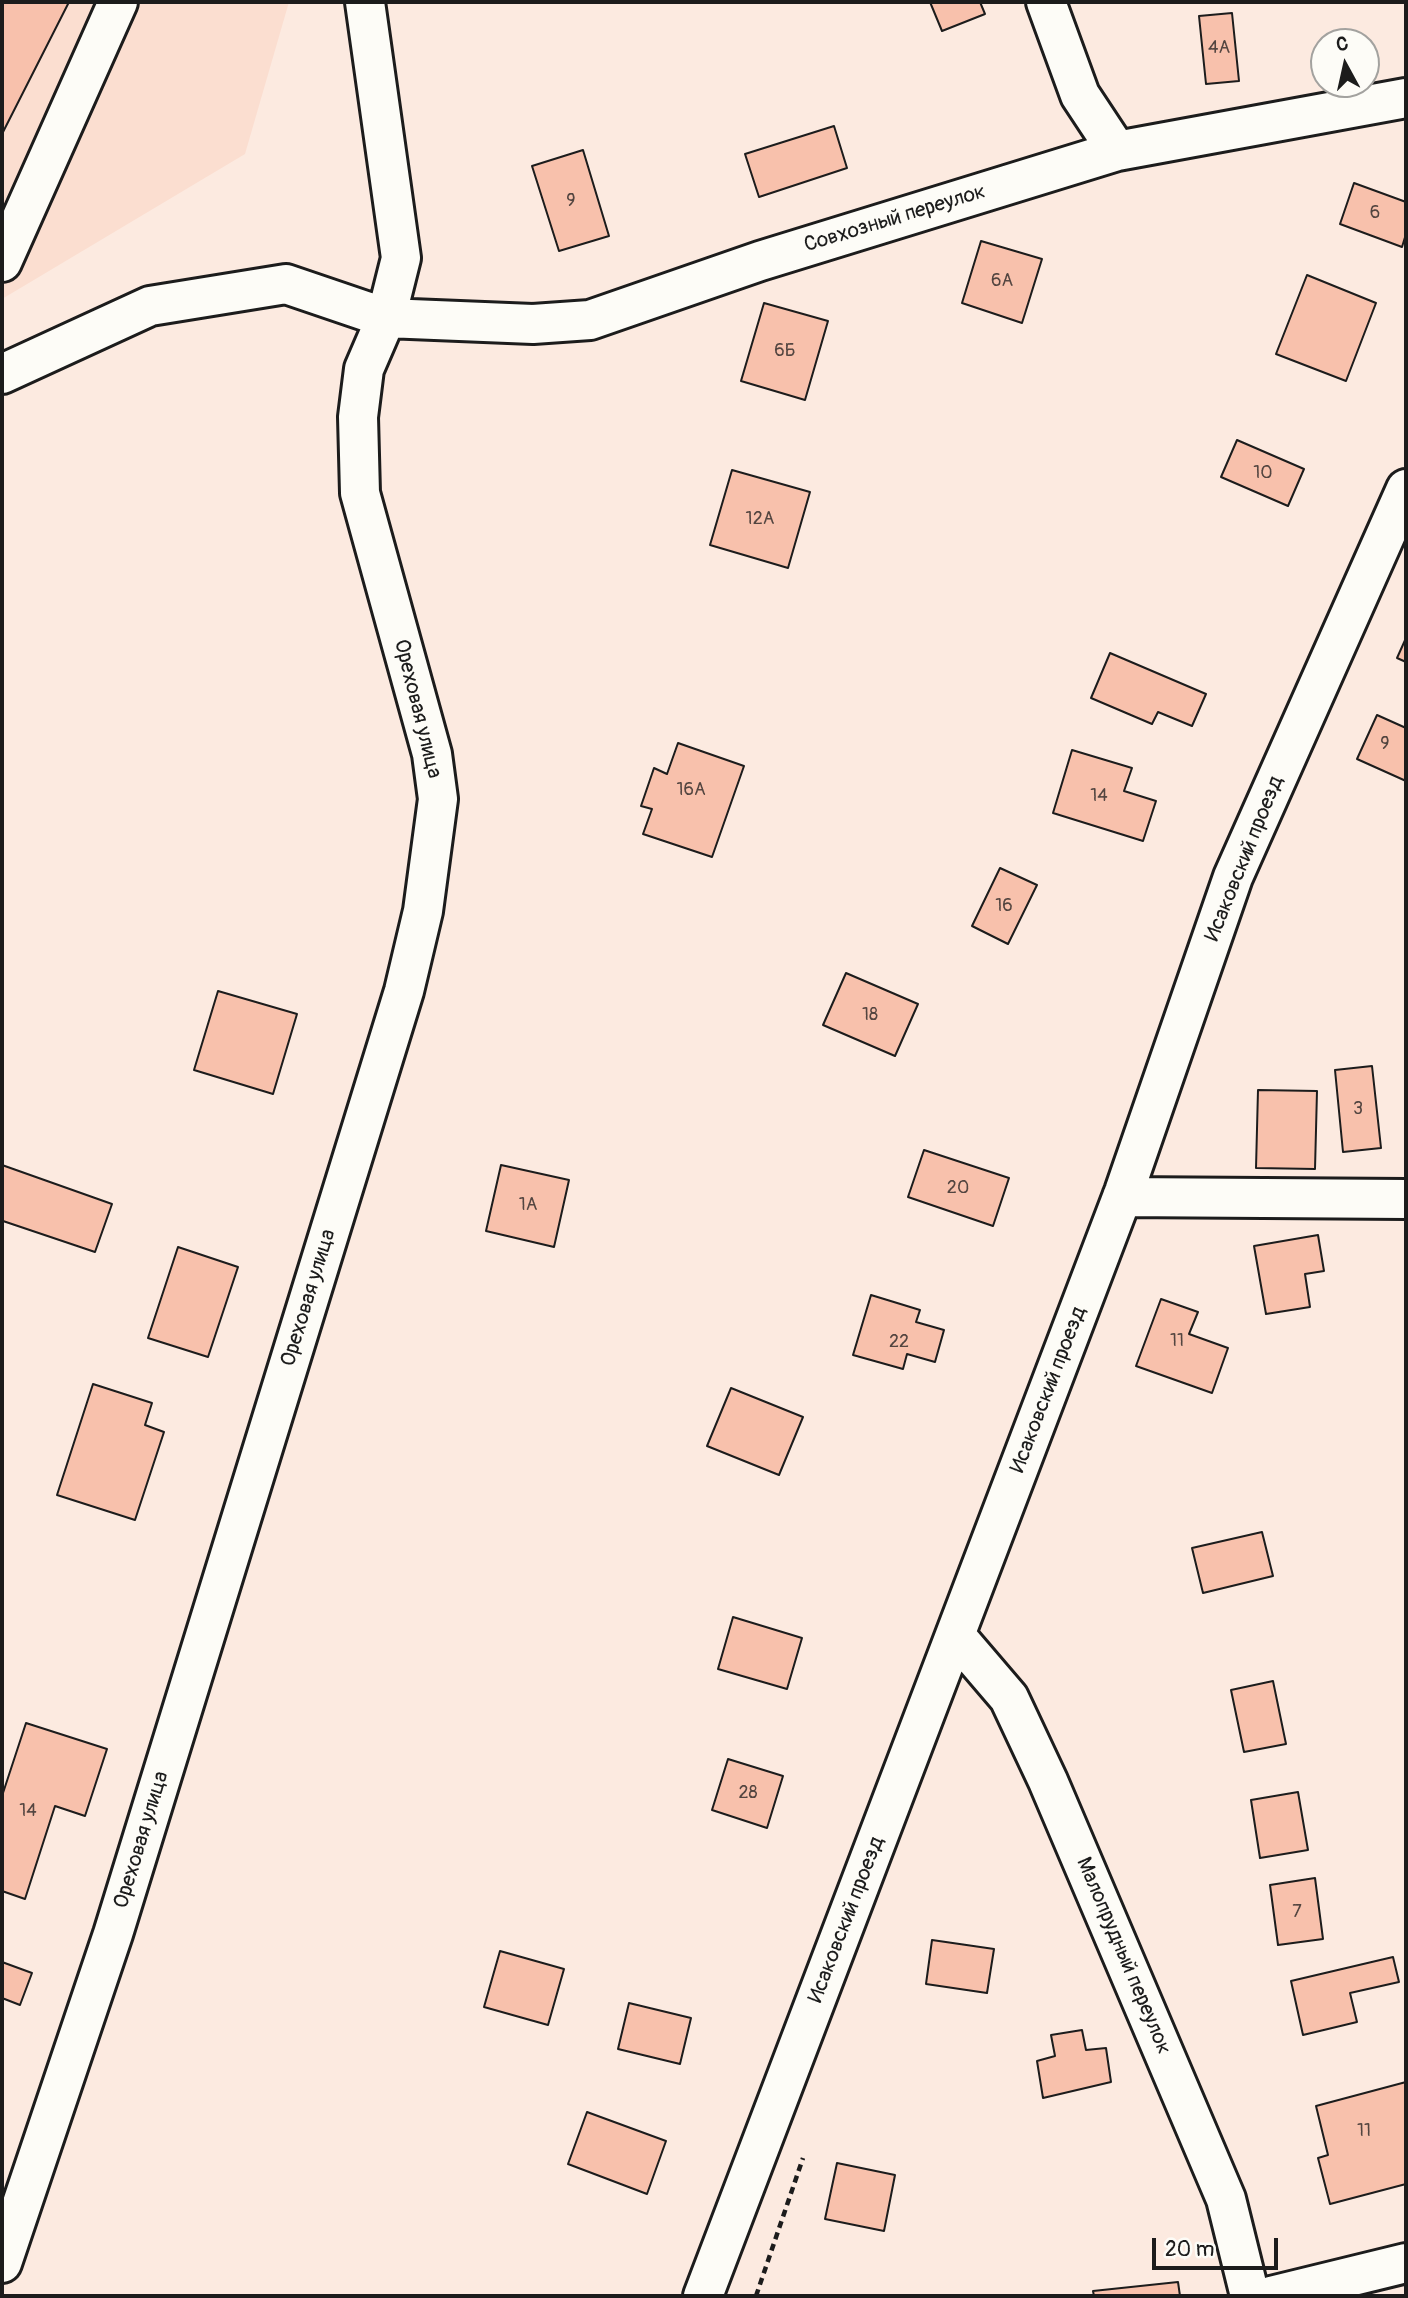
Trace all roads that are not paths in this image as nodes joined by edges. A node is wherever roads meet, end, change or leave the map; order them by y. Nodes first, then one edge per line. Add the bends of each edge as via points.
1 (118, 2) edge
2 (365, 2) edge
3 (1046, 2) edge
4 (1406, 98) edge
5 (1117, 151) junction
6 (2, 262) edge
7 (386, 318) junction
8 (2, 374) edge
9 (1406, 489) edge
10 (1122, 1197) junction
11 (1406, 1199) edge
12 (956, 1636) junction
13 (2, 2263) edge
14 (1406, 2263) edge
15 (703, 2296) edge
16 (1250, 2296) edge
17 (1271, 2296) edge

1 - 6 street
2 - 7 street, Ореховая улица via 401,258
3 - 5 street via 1080,95
4 - 5 street, Совхозный переулок
5 - 7 street, Совхозный переулок via 760,261 590,320 533,324
7 - 8 street, Совхозный переулок via 286,285 150,306
7 - 13 street, Ореховая улица via 365,369 358,417 360,493 432,754 438,799 423,911 404,991 117,1921
9 - 10 street, Исаковский проезд via 1233,877
10 - 11 street
10 - 12 street, Исаковский проезд
12 - 15 street, Исаковский проезд
12 - 16 street, Малопрудный переулок via 1009,1698 1048,1781 1226,2199
14 - 17 street

